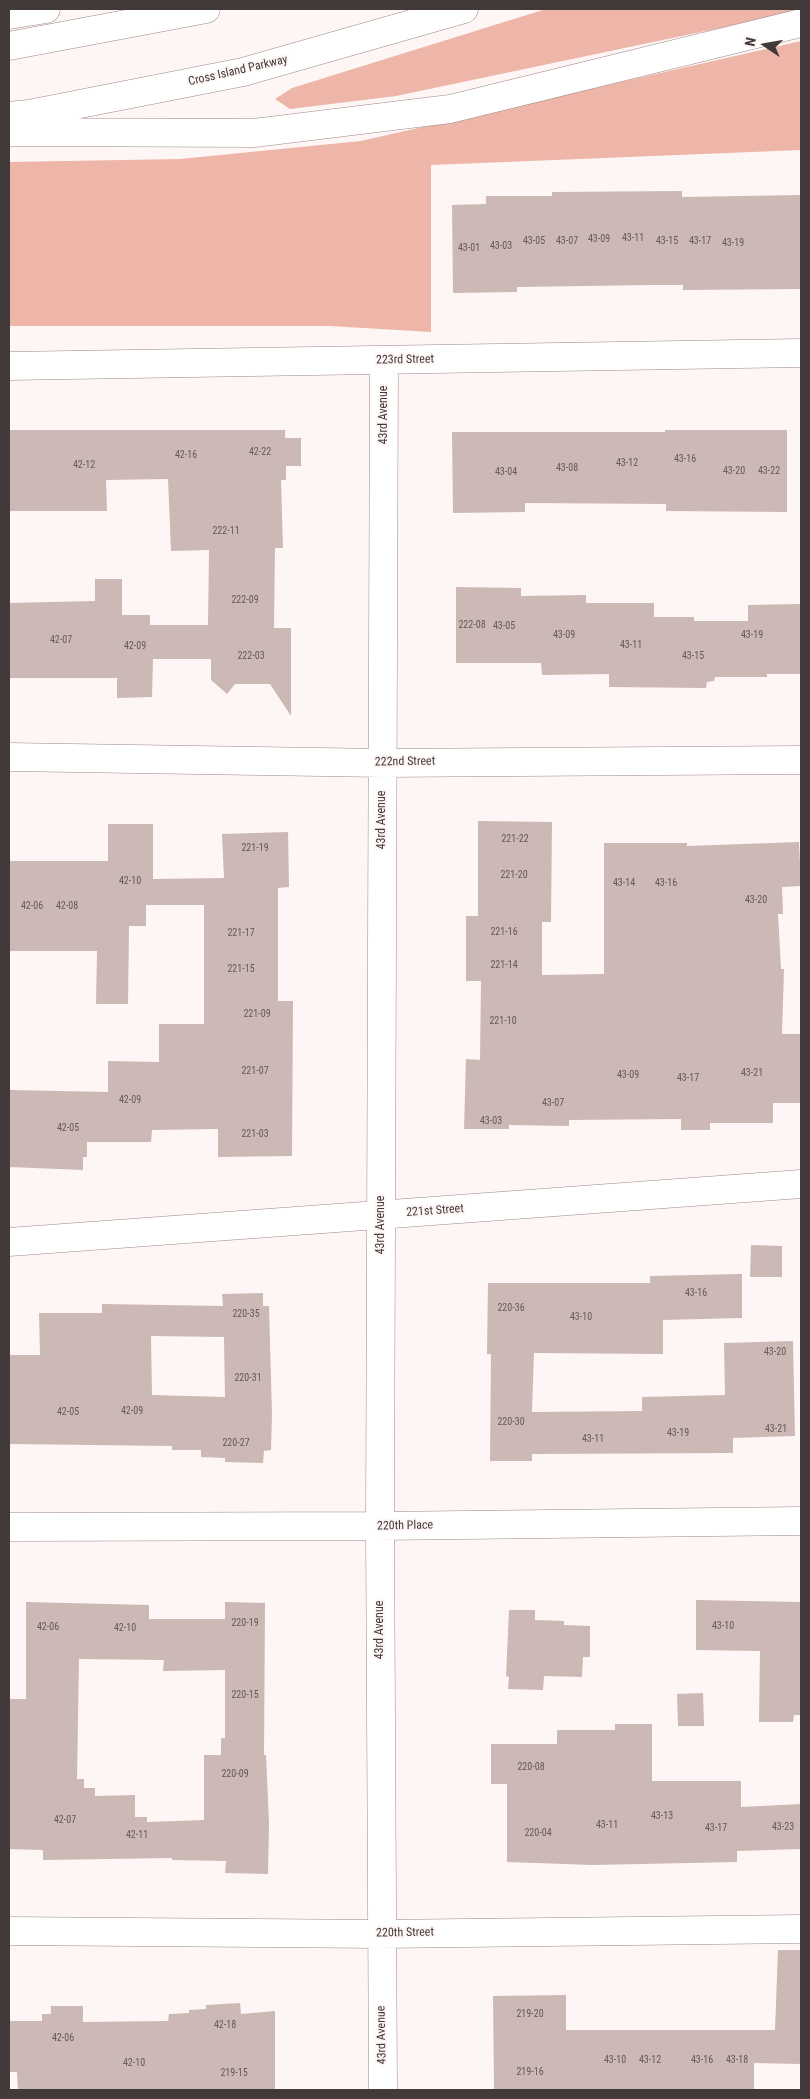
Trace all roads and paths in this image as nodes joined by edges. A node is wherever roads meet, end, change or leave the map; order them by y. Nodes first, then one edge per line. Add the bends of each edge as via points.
1 (46, 9) edge
2 (206, 9) edge
3 (464, 9) edge
4 (9, 15) edge
5 (801, 23) edge
6 (9, 46) edge
7 (9, 116) edge
8 (9, 132) edge
9 (801, 353) edge
10 (384, 360) junction
11 (9, 366) edge
12 (9, 757) edge
13 (801, 760) edge
14 (383, 763) junction
15 (801, 1184) edge
16 (381, 1216) junction
17 (9, 1242) edge
18 (801, 1521) edge
19 (380, 1526) junction
20 (9, 1527) edge
21 (801, 1929) edge
22 (9, 1931) edge
23 (381, 1934) junction
24 (383, 2090) edge

1 - 4 main road
2 - 6 main road
3 - 7 main road, Cross Island Parkway via 244,72
5 - 8 main road via 450,109 254,133
9 - 10 main road, 223rd Street
10 - 11 main road, 223rd Street
10 - 14 main road, 43rd Avenue
12 - 14 main road, 222nd Street
13 - 14 main road, 222nd Street
14 - 16 main road, 43rd Avenue
15 - 16 main road, 221st Street
16 - 17 main road, 221st Street
16 - 19 main road, 43rd Avenue
18 - 19 main road, 220th Place
19 - 20 main road, 220th Place
19 - 23 main road, 43rd Avenue
21 - 23 main road, 220th Street
22 - 23 main road, 220th Street
23 - 24 main road, 43rd Avenue

